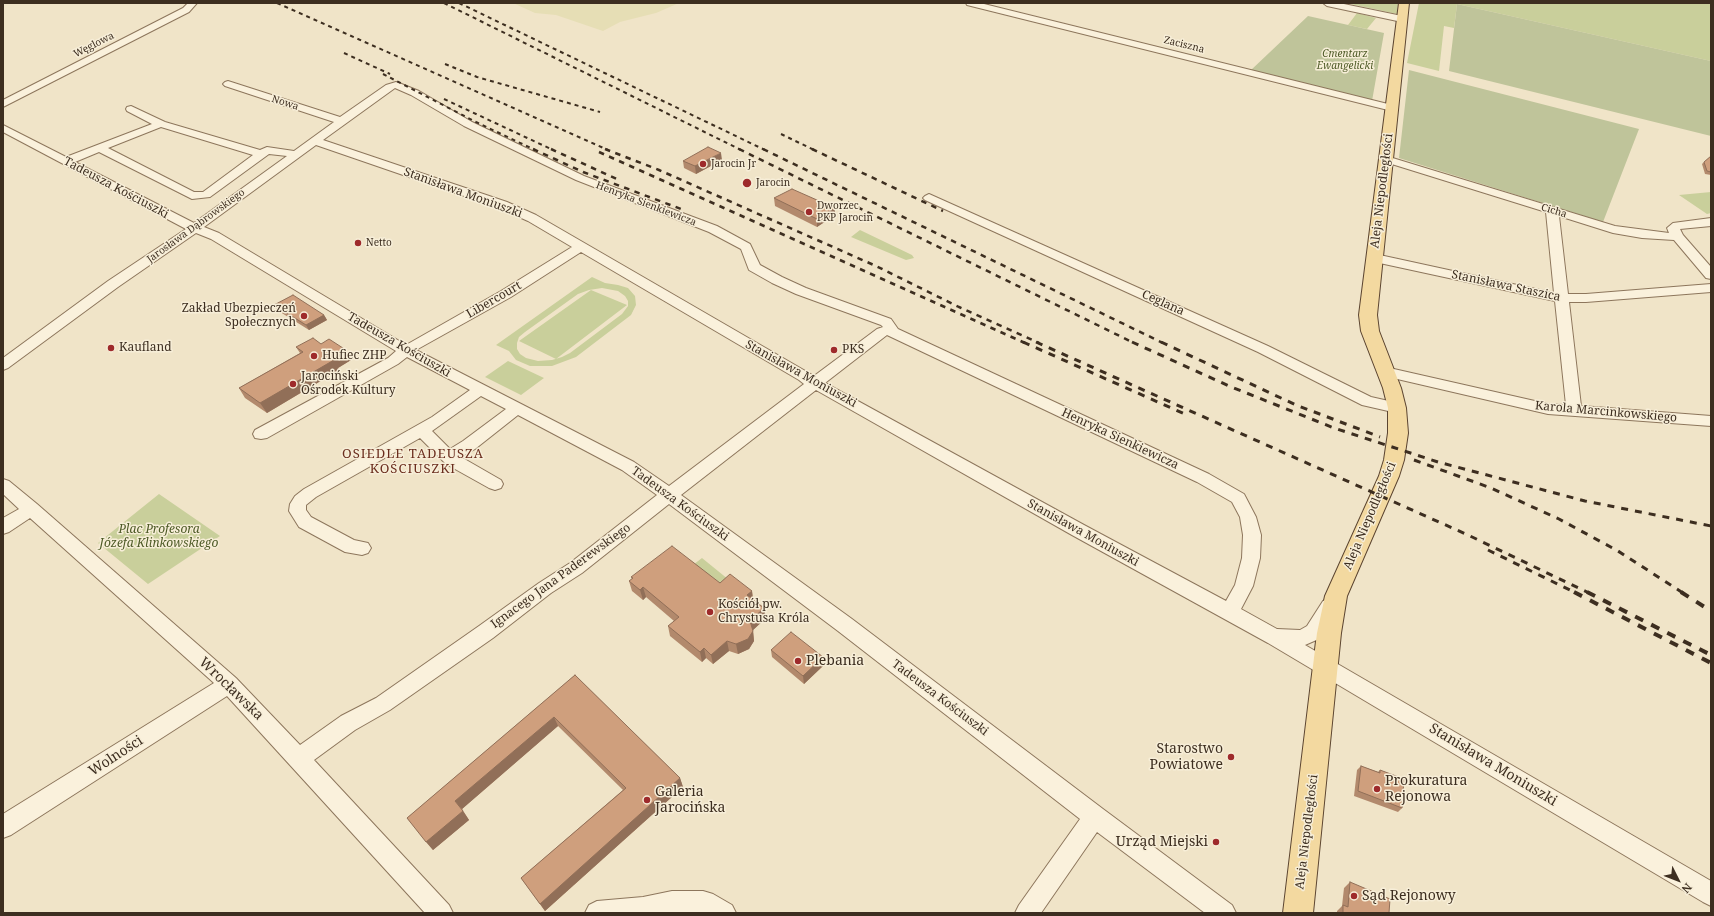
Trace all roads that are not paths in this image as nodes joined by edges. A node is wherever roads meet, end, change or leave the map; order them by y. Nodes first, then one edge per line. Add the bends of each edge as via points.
1 (193, 3) edge
2 (970, 3) edge
3 (1327, 3) edge
4 (1404, 3) edge
5 (1402, 19) junction
6 (228, 84) dead end
7 (388, 87) joint
8 (3, 104) edge
9 (1392, 108) junction
10 (131, 109) dead end
11 (341, 121) junction
12 (161, 124) junction
13 (3, 128) edge
14 (314, 141) junction
15 (99, 148) junction
16 (262, 154) junction
17 (294, 154) junction
18 (1386, 159) junction
19 (66, 161) junction
20 (930, 198) dead end
21 (1552, 211) junction
22 (1711, 222) edge
23 (195, 228) junction
24 (1678, 237) junction
25 (581, 247) junction
26 (1375, 258) junction
27 (1711, 275) edge
28 (1711, 288) edge
29 (1561, 298) junction
30 (890, 331) junction
31 (406, 351) junction
32 (3, 365) edge
33 (1385, 372) junction
34 (816, 383) junction
35 (480, 390) junction
36 (1397, 408) junction
37 (516, 409) junction
38 (1574, 412) junction
39 (1711, 421) edge
40 (422, 431) junction
41 (261, 434) dead end
42 (449, 457) junction
43 (495, 484) dead end
44 (3, 485) edge
45 (669, 495) junction
46 (31, 509) junction
47 (3, 527) edge
48 (362, 548) dead end
49 (1336, 596) junction
50 (1230, 613) junction
51 (1275, 637) junction
52 (1326, 667) junction
53 (229, 684) junction
54 (299, 758) junction
55 (1095, 817) junction
56 (3, 827) edge
57 (1711, 894) edge
58 (625, 911) edge
59 (440, 913) edge
60 (597, 913) edge
61 (724, 913) edge
62 (1027, 913) edge
63 (1224, 913) edge
64 (1298, 913) edge

1 - 8 street, Węglowa via 186,10
2 - 9 street, Zaciszna
3 - 5 street
4 - 5 main road, Aleja Niepodległości
5 - 9 main road, Aleja Niepodległości
6 - 11 street, Nowa
7 - 11 street, Jarosława Dąbrowskiego
7 - 30 street, Henryka Sienkiewicza via 396,85 415,93 468,124 580,178 713,229 746,247 754,267 801,291 886,322 891,328
9 - 18 main road, Aleja Niepodległości
10 - 12 street
11 - 14 street, Jarosława Dąbrowskiego
12 - 15 street
12 - 16 street
13 - 19 street, Tadeusza Kościuszki
14 - 17 street, Jarosława Dąbrowskiego
14 - 25 street, Stanisława Moniuszki via 503,205 532,218
15 - 16 street via 192,196 206,195
15 - 19 street
16 - 17 street via 267,150
17 - 23 street, Jarosława Dąbrowskiego
18 - 21 street, Cicha
18 - 26 main road, Aleja Niepodległości
19 - 23 street, Tadeusza Kościuszki
20 - 36 street, Ceglana via 1256,346 1367,402
21 - 24 street, Cicha via 1612,229
21 - 29 street
22 - 24 street via 1673,228
23 - 31 street, Tadeusza Kościuszki via 229,244
23 - 32 street, Jarosława Dąbrowskiego
24 - 27 street
25 - 31 street, Libercourt via 506,294
25 - 34 street, Stanisława Moniuszki
26 - 29 street, Stanisława Staszica
26 - 33 main road, Aleja Niepodległości via 1369,322
28 - 29 street, Stanisława Staszica
29 - 38 street
30 - 34 street via 882,332
30 - 50 street, Henryka Sienkiewicza via 1203,478 1238,498 1248,517 1252,535 1251,558 1244,586
31 - 35 street, Tadeusza Kościuszki
31 - 41 street, Libercourt via 393,361
33 - 36 main road, Aleja Niepodległości
33 - 38 street, Karola Marcinkowskiego via 1537,407
34 - 45 street, Ignacego Jana Paderewskiego
34 - 50 street, Stanisława Moniuszki
35 - 37 street, Tadeusza Kościuszki
35 - 40 street
36 - 49 main road, Aleja Niepodległości via 1398,433 1389,476
37 - 42 street
37 - 45 street, Tadeusza Kościuszki via 628,466
38 - 39 street, Karola Marcinkowskiego
40 - 42 street
40 - 48 street via 310,493 298,504 297,511 306,522 351,547
42 - 43 street
44 - 46 street, Wrocławska
45 - 54 street, Ignacego Jana Paderewskiego via 576,568 486,632 383,704 348,723
45 - 55 street, Tadeusza Kościuszki
46 - 47 street
46 - 53 street, Wrocławska
49 - 51 street, Stanisława Moniuszki via 1314,632 1300,638
49 - 52 main road, Aleja Niepodległości
50 - 51 street, Stanisława Moniuszki
51 - 52 street, Stanisława Moniuszki
52 - 57 street, Stanisława Moniuszki
52 - 64 main road, Aleja Niepodległości
53 - 54 street, Wrocławska
53 - 56 street, Wolności
54 - 59 street, Wrocławska
55 - 62 street
55 - 63 street, Tadeusza Kościuszki
58 - 60 street
58 - 61 street via 672,903 703,903

